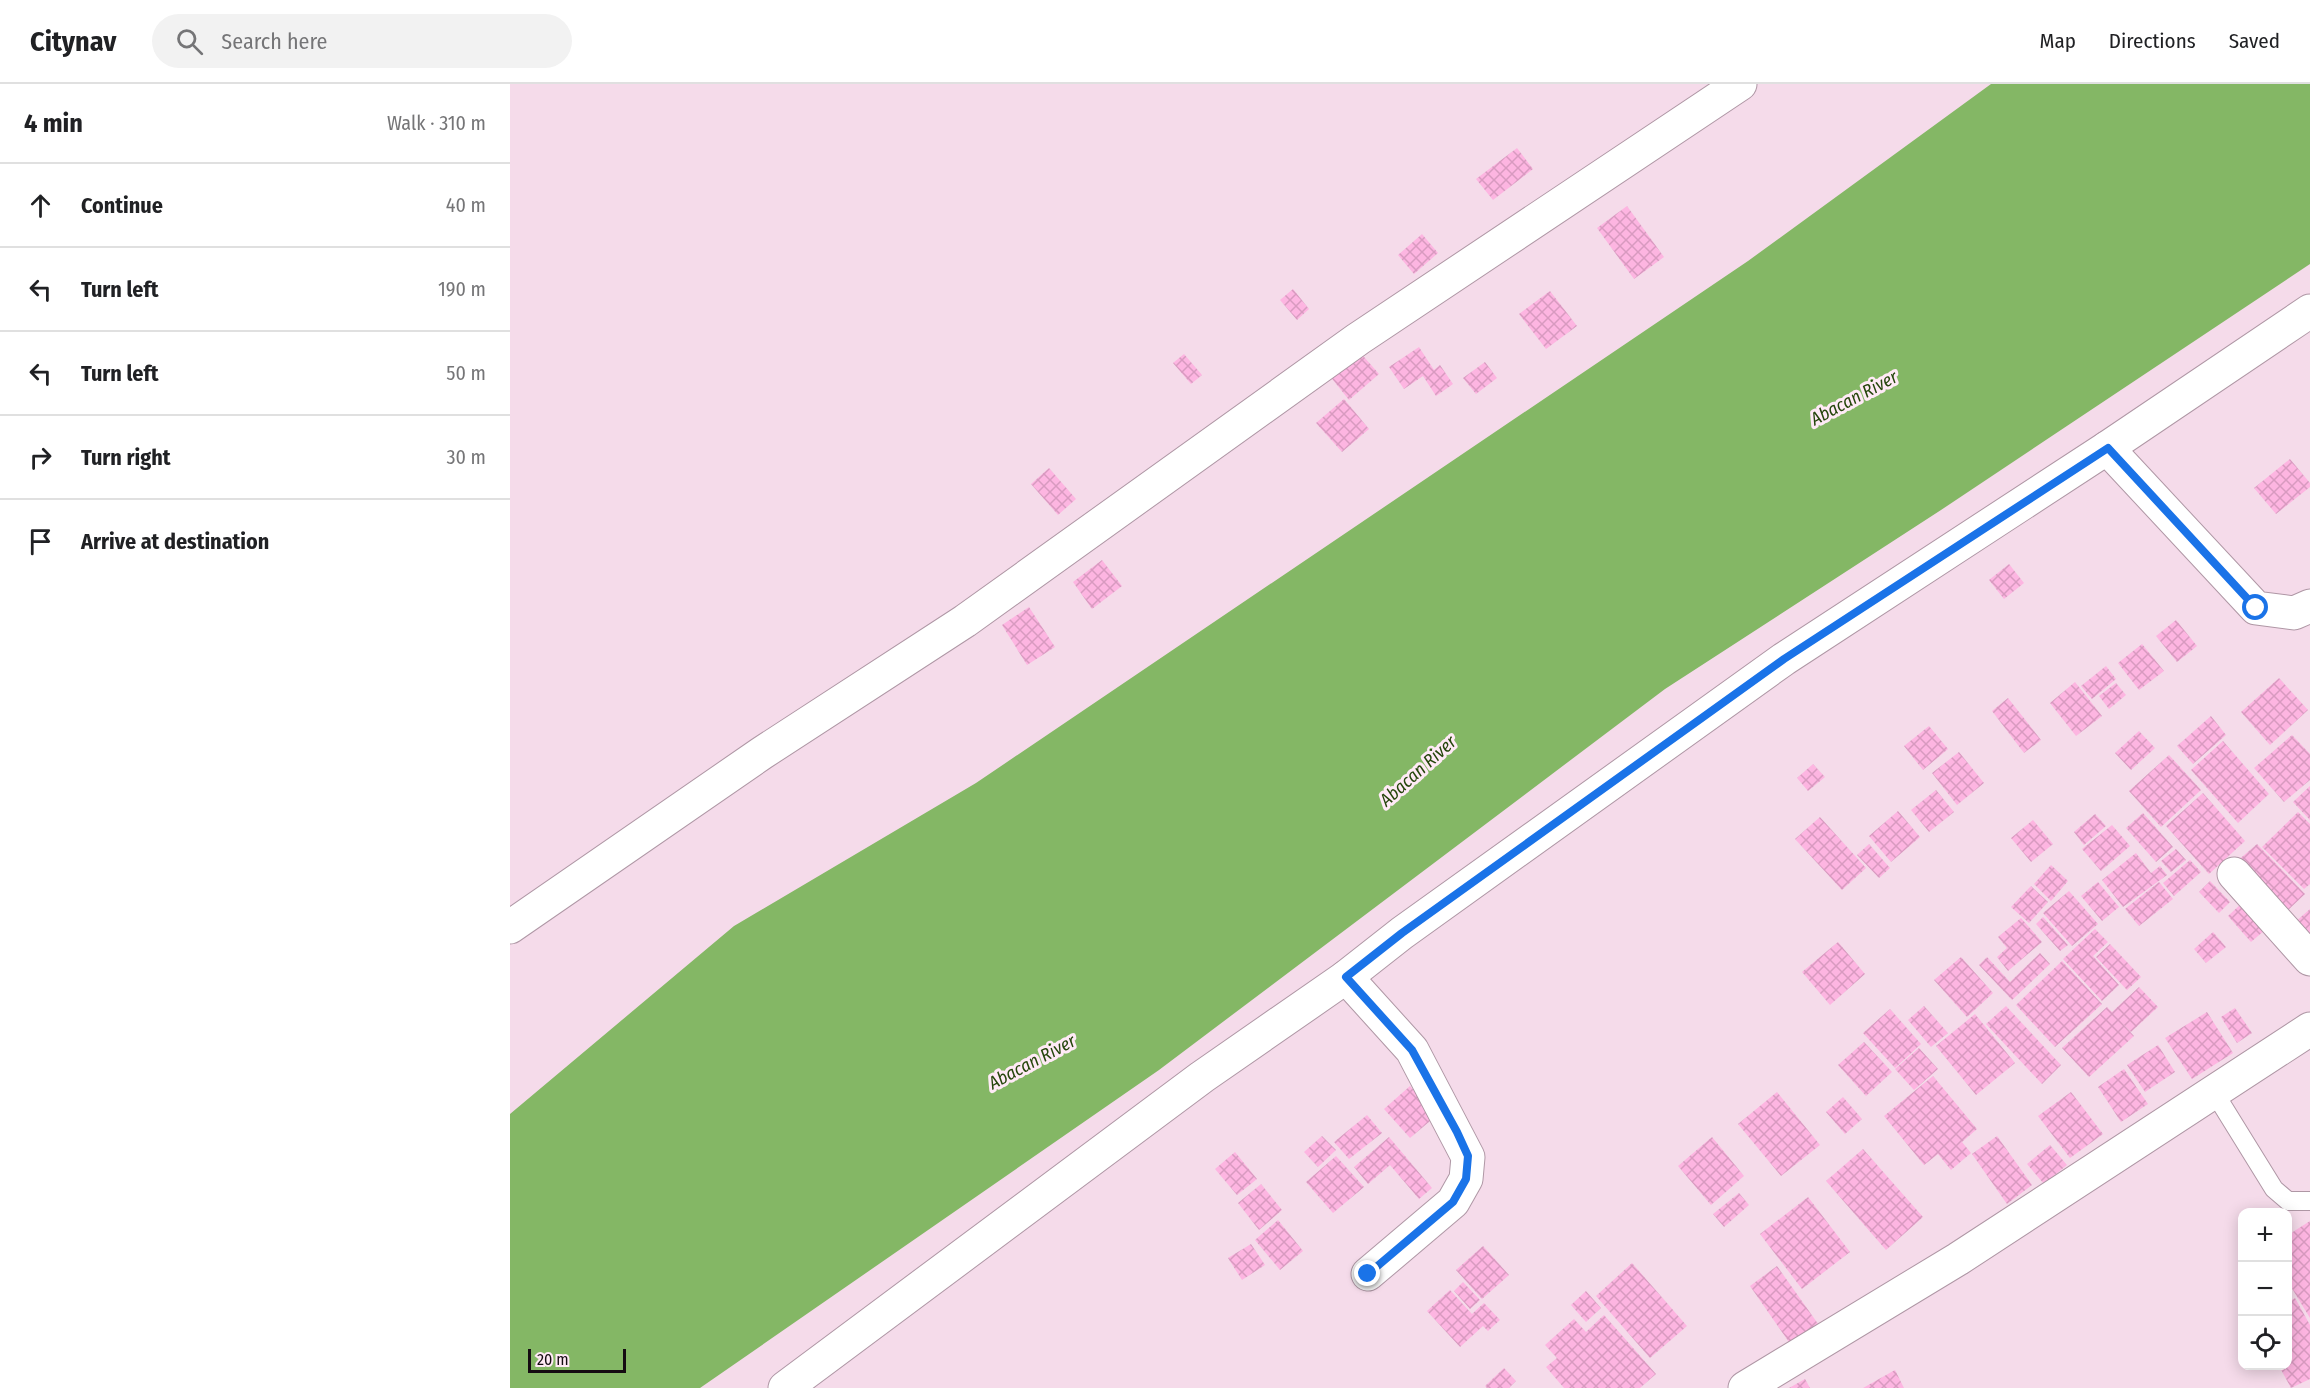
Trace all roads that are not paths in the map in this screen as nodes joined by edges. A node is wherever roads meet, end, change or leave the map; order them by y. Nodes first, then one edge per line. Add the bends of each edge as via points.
1 (1740, 84) edge
2 (2310, 311) edge
3 (2108, 448) junction
4 (2310, 606) edge
5 (2234, 874) dead end
6 (510, 927) edge
7 (2310, 959) edge
8 (1346, 977) junction
9 (2310, 1029) edge
10 (2214, 1092) junction
11 (2310, 1201) edge
12 (1368, 1274) dead end
13 (785, 1388) edge
14 (1745, 1388) edge

1 - 6 street via 1358,339 965,621 762,753
2 - 3 street
3 - 4 street via 2256,608 2294,613
3 - 8 street via 1784,659
5 - 7 street
8 - 12 street via 1412,1050 1468,1156 1466,1179 1453,1202
8 - 13 street via 1202,1077
9 - 10 street
10 - 11 lane via 2274,1189 2288,1201
10 - 14 street via 1958,1259

